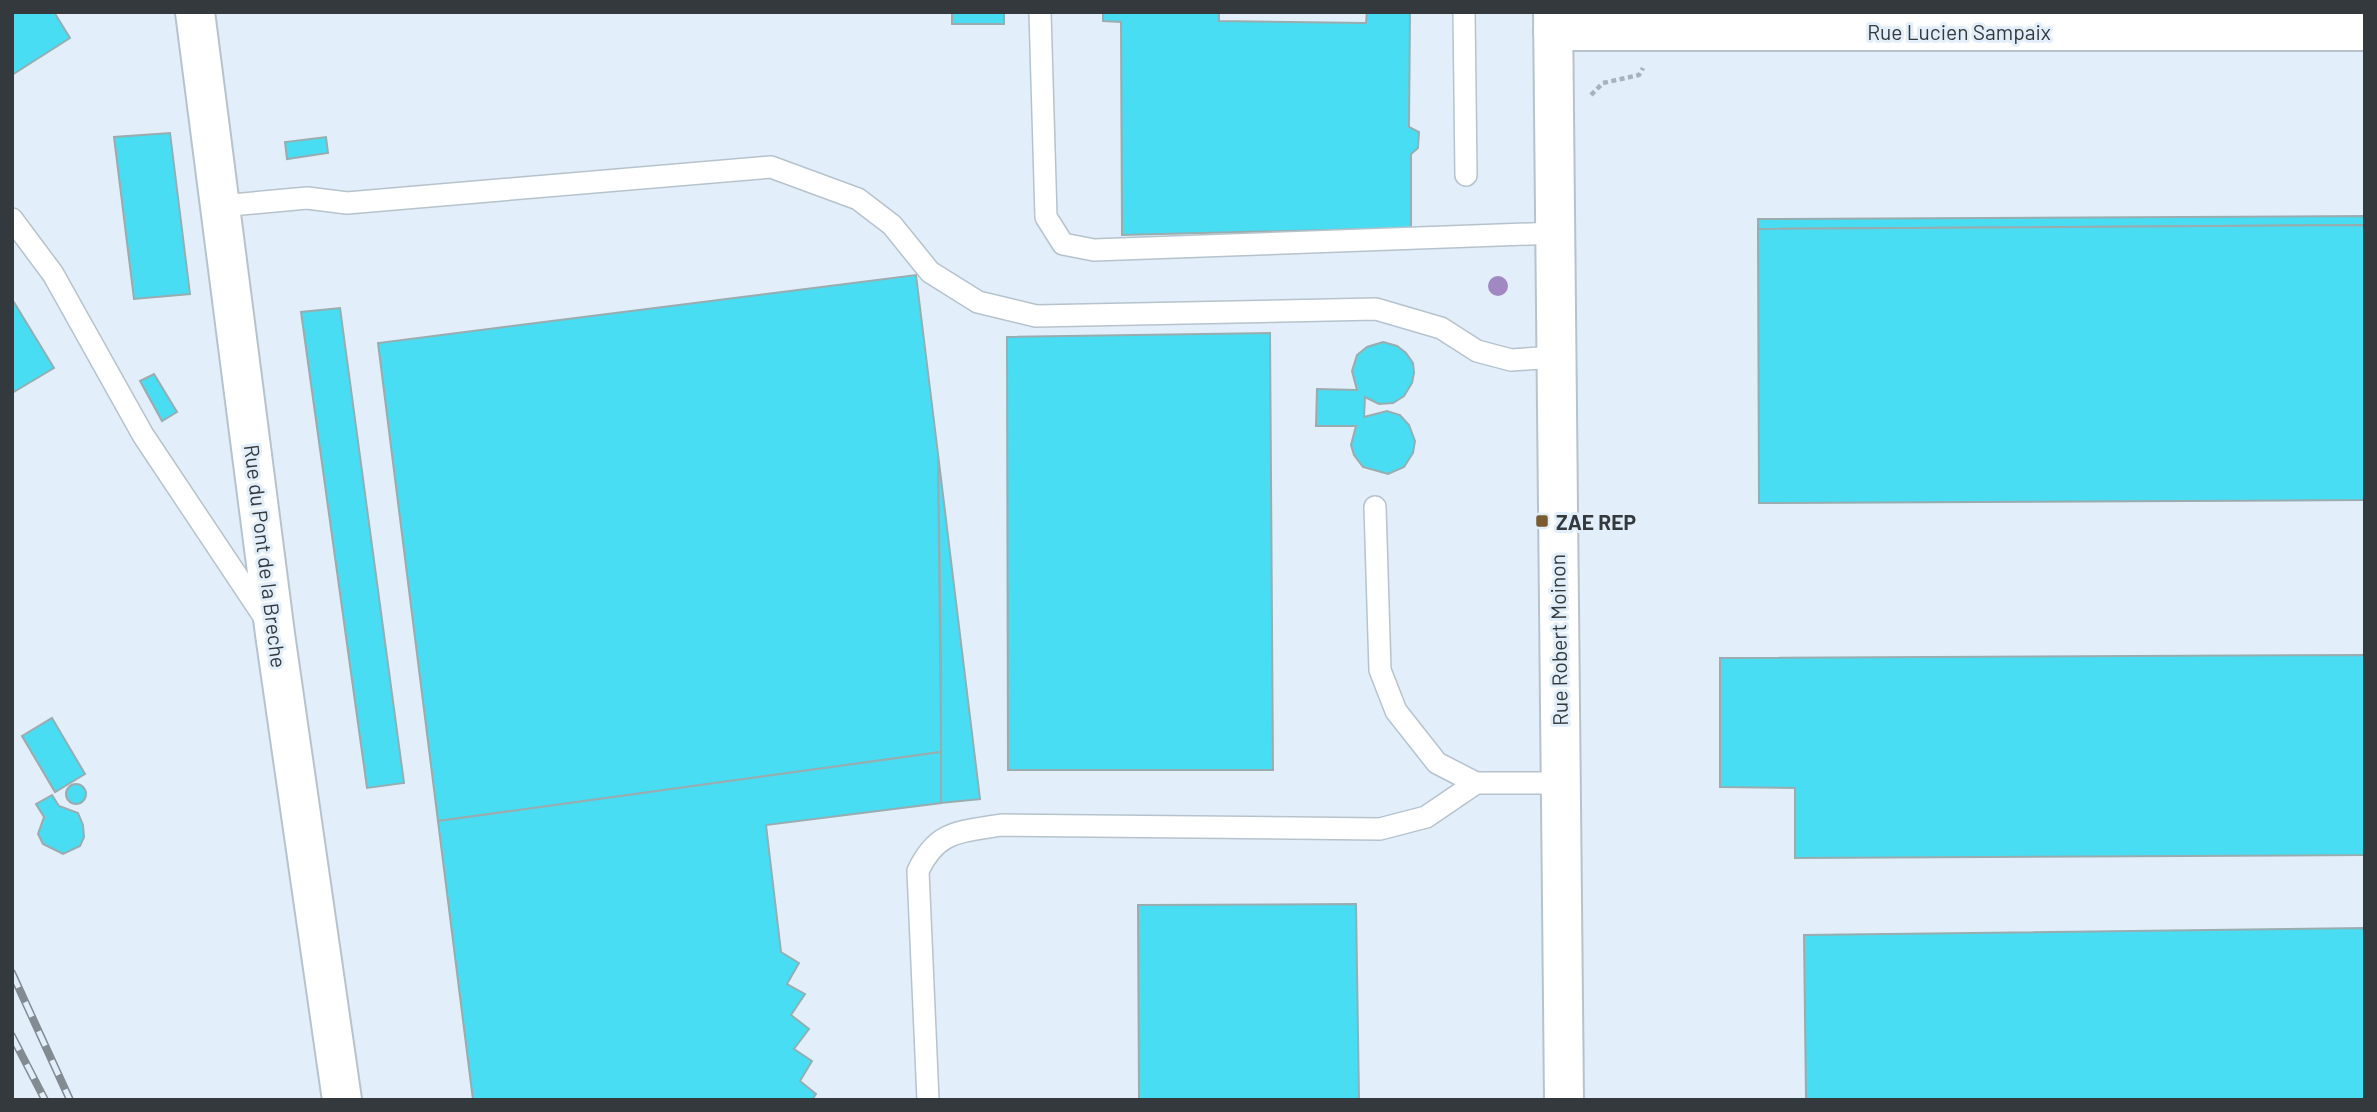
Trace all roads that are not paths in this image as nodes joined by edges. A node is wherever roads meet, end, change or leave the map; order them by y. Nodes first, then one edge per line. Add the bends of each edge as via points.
1 (195, 12) edge
2 (1040, 12) edge
3 (1464, 12) edge
4 (1553, 22) edge
5 (2365, 31) edge
6 (1466, 175) dead end
7 (220, 206) junction
8 (12, 219) edge
9 (1555, 233) junction
10 (1555, 357) junction
11 (1375, 507) dead end
12 (275, 634) junction
13 (1476, 783) junction
14 (1560, 783) junction
15 (342, 1100) edge
16 (928, 1100) edge
17 (1564, 1100) edge

1 - 7 street, Rue du Pont de la Breche
2 - 9 lane via 1046,217 1063,244 1094,250
3 - 6 lane
4 - 5 street, Rue Lucien Sampaix
4 - 9 street, Rue Robert Moinon
7 - 10 lane via 307,198 347,203 771,167 858,199 892,225 930,272 978,302 1036,316 1376,309 1441,328 1477,351 1511,360
7 - 12 street, Rue du Pont de la Breche
8 - 12 lane via 53,274 143,435
9 - 10 street, Rue Robert Moinon
10 - 14 street, Rue Robert Moinon
11 - 13 lane via 1380,670 1396,711 1437,762
12 - 15 street, Rue du Pont de la Breche
13 - 14 lane
13 - 16 lane via 1426,817 1380,829 1001,825 954,833 928,850 918,871
14 - 17 street, Rue Robert Moinon

